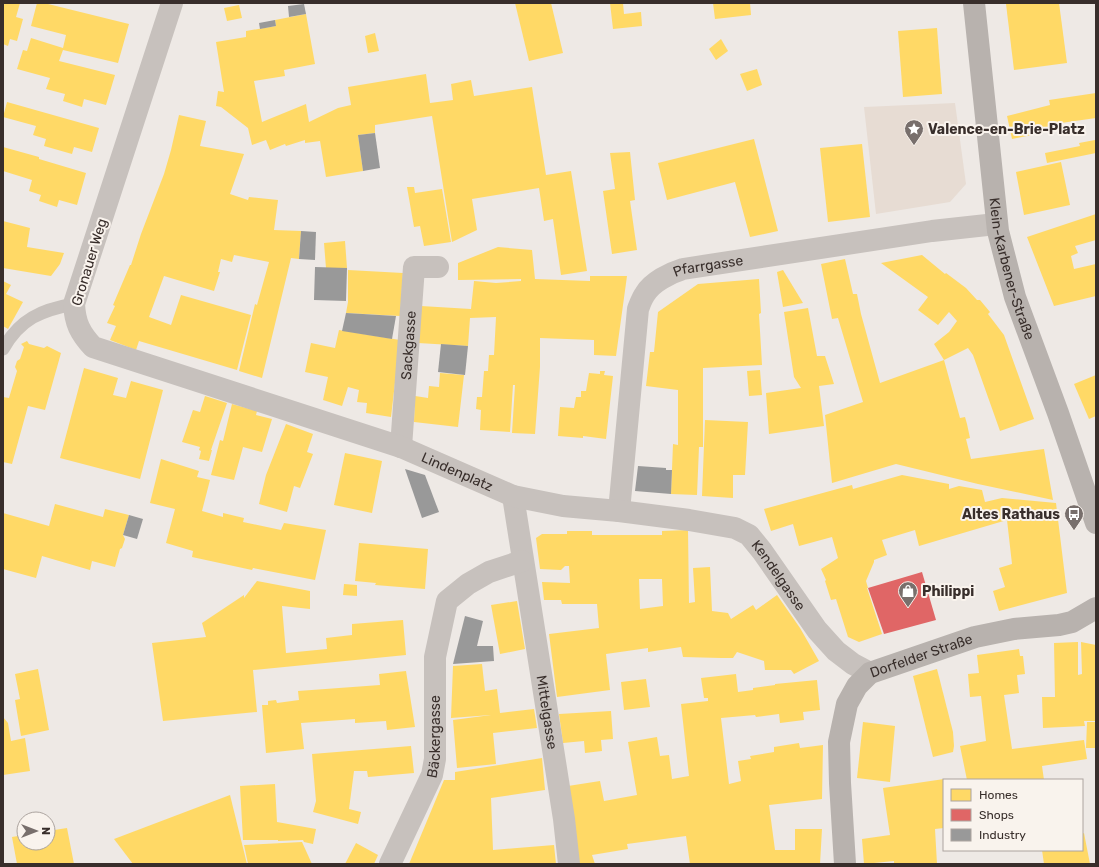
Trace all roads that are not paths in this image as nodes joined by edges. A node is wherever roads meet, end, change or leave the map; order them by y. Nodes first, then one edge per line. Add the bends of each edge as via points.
1 (172, 3) edge
2 (974, 3) edge
3 (996, 224) junction
4 (438, 267) dead end
5 (74, 304) junction
6 (3, 349) edge
7 (401, 447) junction
8 (513, 496) junction
9 (619, 511) junction
10 (1096, 523) edge
11 (522, 561) junction
12 (1096, 608) edge
13 (870, 673) junction
14 (390, 864) edge
15 (569, 864) edge
16 (845, 864) edge

1 - 5 street, Gronauer Weg
2 - 3 main road, Klein-Karbener-Straße
3 - 9 street, Pfarrgasse via 932,231 683,269 659,280 645,293 638,309
3 - 10 main road, Klein-Karbener-Straße via 1015,296
4 - 7 street, Sackgasse via 414,268
5 - 6 lane via 51,309 27,321
5 - 7 street, Gronauer Weg via 74,318 80,331 93,347
7 - 8 street, Lindenplatz
8 - 9 street, Lindenplatz via 563,506
8 - 11 street
9 - 13 street, Kendelgasse via 697,521 743,531 762,551 817,630 836,651
11 - 14 street, Bäckergasse via 489,572 468,584 447,601 435,657 436,739 432,775
11 - 15 street, Mittelgasse
12 - 13 main road, Dorfelder Straße via 1072,622 974,637
13 - 16 main road, Dorfelder Straße via 857,686 846,704 839,742

